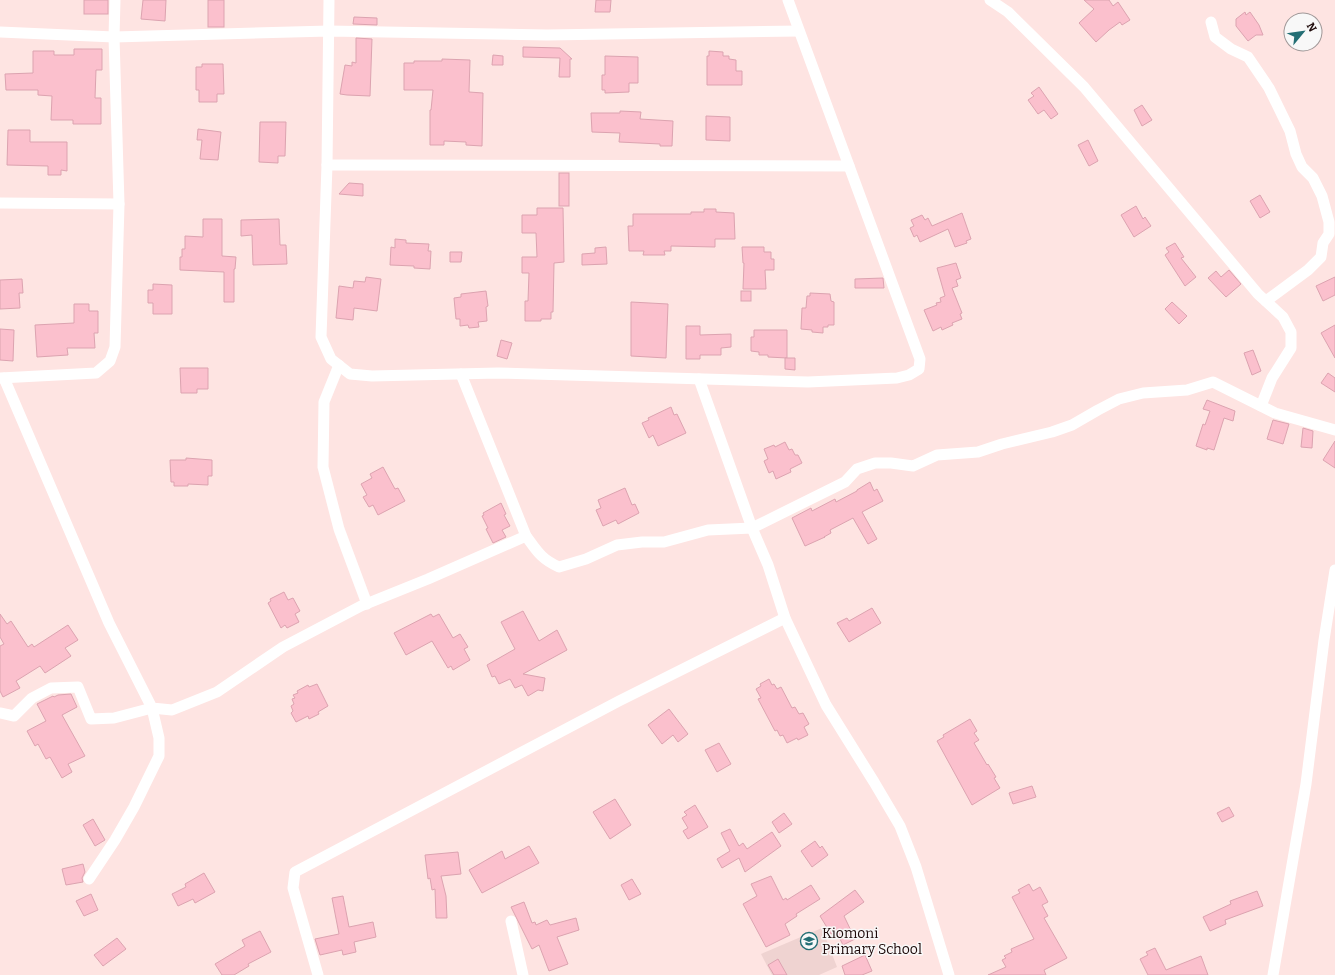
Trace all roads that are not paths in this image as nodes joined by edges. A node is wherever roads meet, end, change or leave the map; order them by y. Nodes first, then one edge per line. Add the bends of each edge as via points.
1 (114, 0) edge
2 (329, 0) edge
3 (788, 0) edge
4 (990, 0) edge
5 (1212, 22) dead end
6 (329, 31) junction
7 (799, 31) junction
8 (0, 32) edge
9 (114, 36) junction
10 (327, 165) junction
11 (849, 166) junction
12 (0, 203) edge
13 (119, 204) junction
14 (1266, 301) junction
15 (339, 365) junction
16 (461, 374) junction
17 (2, 378) edge
18 (699, 379) junction
19 (1261, 406) junction
20 (1335, 430) edge
21 (752, 528) junction
22 (526, 536) junction
23 (1335, 570) edge
24 (367, 604) junction
25 (785, 618) junction
26 (152, 708) junction
27 (0, 713) edge
28 (89, 879) dead end
29 (511, 921) dead end
30 (318, 975) edge
31 (523, 975) edge
32 (949, 975) edge
33 (1273, 975) edge

1 - 9 street
2 - 6 street
3 - 7 street
4 - 14 street via 1008,12 1084,87
5 - 14 street via 1215,37 1248,57 1269,88 1290,130 1302,167 1313,178 1322,196 1329,222 1329,234 1322,243 1321,257 1308,270
6 - 7 street via 547,35
6 - 9 street
6 - 10 street
7 - 11 street
8 - 9 street
9 - 13 street
10 - 11 street
10 - 15 street via 320,337 331,359
11 - 18 street via 920,359 920,369 898,378 808,382
12 - 13 street
13 - 17 street via 115,347 110,361 96,373
14 - 19 street via 1283,317 1290,332 1291,348 1272,378
15 - 16 street via 350,374 372,376
15 - 24 street via 324,402 323,467 339,529
16 - 18 street
16 - 22 street
17 - 26 street via 109,623
18 - 21 street
19 - 20 street via 1275,413
19 - 21 street via 1213,382 1187,390 1143,393 1118,399 1072,426 978,452 937,455 913,466 875,463 857,468 845,482
21 - 22 street via 708,530 664,542 617,545 586,559 559,567 542,558
21 - 25 street via 768,565
22 - 24 street
23 - 33 street via 1306,784
24 - 26 street via 283,647 217,692 172,710
25 - 30 street via 619,701 295,872 293,888
25 - 32 street via 826,705 900,826 916,866
26 - 27 street via 114,718 91,719 78,687 51,688 32,698 14,716
26 - 28 street via 159,738 159,756 134,807
29 - 31 street

